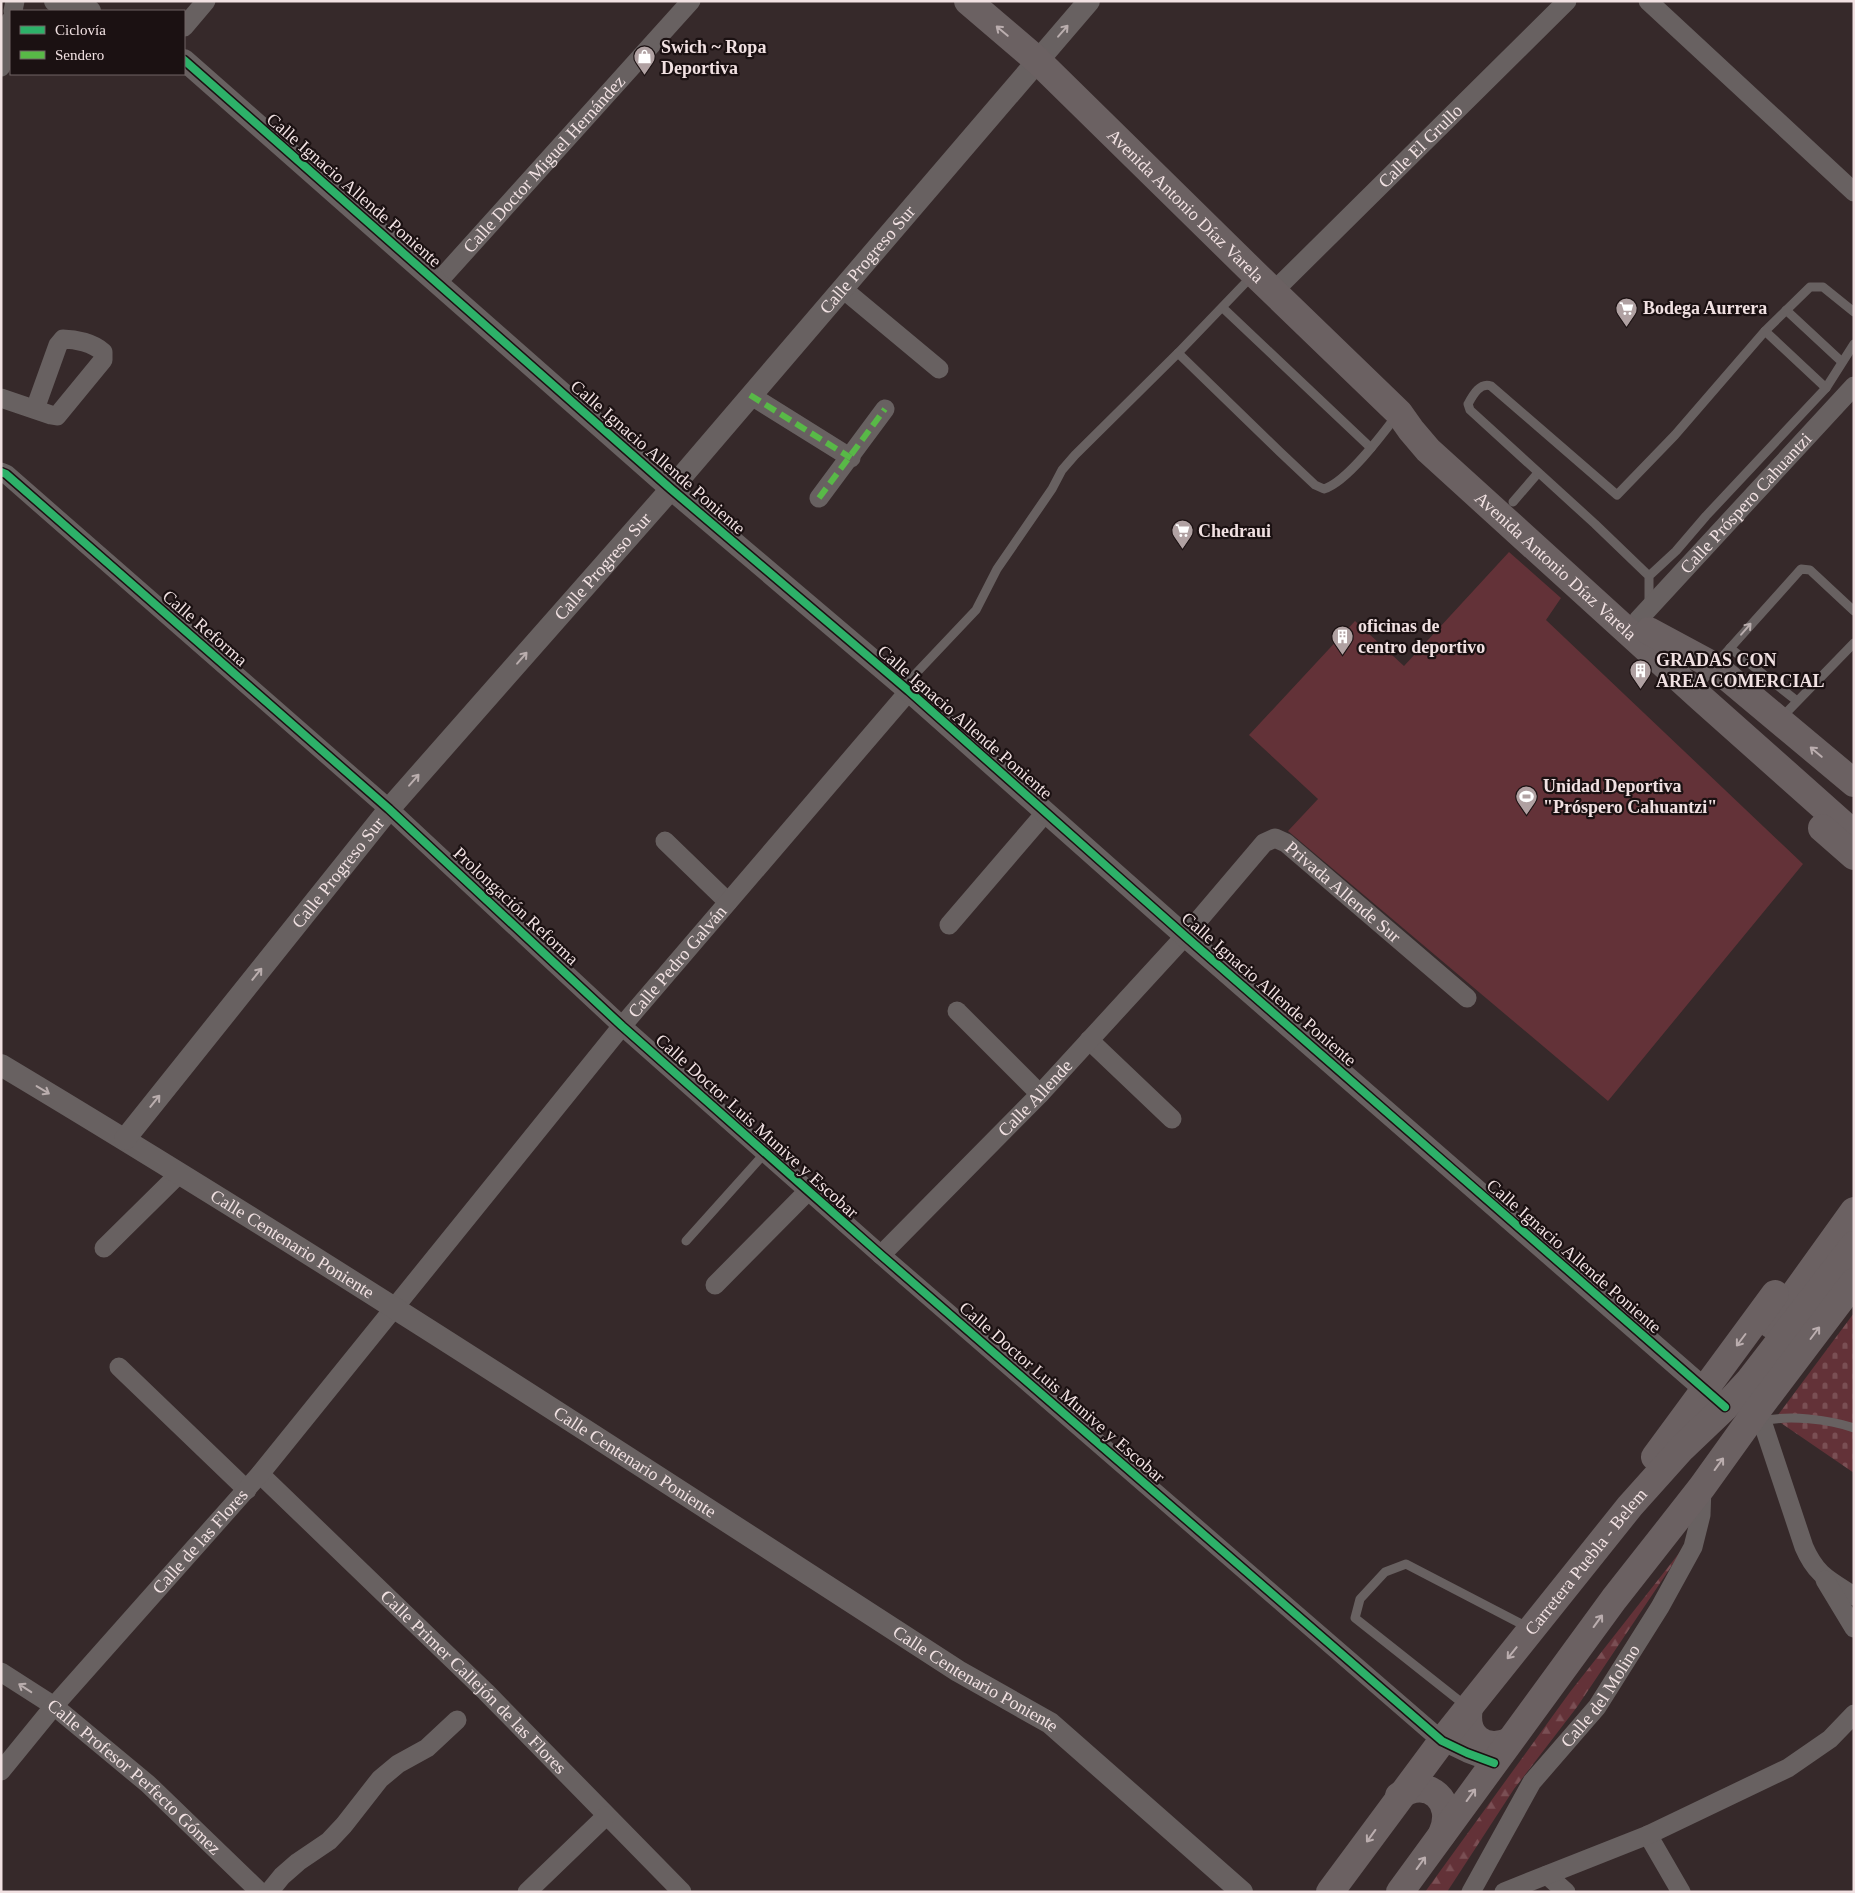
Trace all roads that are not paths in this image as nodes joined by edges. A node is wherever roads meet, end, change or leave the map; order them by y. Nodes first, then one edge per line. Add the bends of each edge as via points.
1 (55, 1) edge
2 (206, 1) edge
3 (691, 1) edge
4 (968, 1) edge
5 (1089, 1) edge
6 (1566, 1) edge
7 (1648, 1) edge
8 (86, 10) edge
9 (10, 25) edge
10 (185, 26) edge
11 (1037, 60) junction
12 (185, 61) edge
13 (1, 67) edge
14 (1854, 192) edge
15 (1254, 274) junction
16 (437, 283) junction
17 (843, 289) junction
18 (1274, 291) junction
19 (1223, 308) junction
20 (1786, 310) junction
21 (1854, 312) edge
22 (1765, 331) junction
23 (1854, 344) edge
24 (1178, 354) junction
25 (1842, 362) junction
26 (939, 369) dead end
27 (1854, 386) edge
28 (1826, 388) junction
29 (750, 396) junction
30 (1, 398) edge
31 (35, 409) dead end
32 (885, 410) dead end
33 (1399, 413) junction
34 (1371, 448) junction
35 (851, 458) junction
36 (1, 472) edge
37 (1538, 473) junction
38 (671, 489) junction
39 (819, 498) dead end
40 (1513, 502) junction
41 (1649, 576) junction
42 (1854, 611) edge
43 (1645, 620) junction
44 (1854, 643) edge
45 (1712, 673) junction
46 (906, 689) junction
47 (1797, 701) junction
48 (1779, 721) junction
49 (1853, 780) edge
50 (389, 809) junction
51 (1046, 812) junction
52 (1854, 812) edge
53 (1854, 834) edge
54 (665, 841) dead end
55 (1854, 856) edge
56 (728, 902) junction
57 (949, 925) dead end
58 (1185, 936) junction
59 (1467, 998) dead end
60 (958, 1011) dead end
61 (622, 1026) junction
62 (1089, 1040) junction
63 (1, 1065) edge
64 (1040, 1094) junction
65 (1172, 1119) dead end
66 (125, 1139) junction
67 (765, 1153) junction
68 (180, 1174) junction
69 (1854, 1189) edge
70 (808, 1191) junction
71 (1854, 1211) edge
72 (686, 1241) dead end
73 (1854, 1245) edge
74 (104, 1248) dead end
75 (881, 1255) junction
76 (1854, 1282) edge
77 (715, 1285) dead end
78 (394, 1308) junction
79 (119, 1368) dead end
80 (1704, 1389) junction
81 (1725, 1407) junction
82 (1760, 1415) junction
83 (1854, 1428) edge
84 (260, 1474) junction
85 (1702, 1487) junction
86 (247, 1490) junction
87 (1630, 1506) junction
88 (1821, 1575) junction
89 (1854, 1596) edge
90 (1614, 1599) junction
91 (1854, 1628) edge
92 (1532, 1629) junction
93 (1, 1672) edge
94 (54, 1706) junction
95 (1468, 1708) junction
96 (1854, 1714) edge
97 (457, 1720) dead end
98 (1442, 1741) junction
99 (1501, 1753) junction
100 (1, 1771) edge
101 (1399, 1796) junction
102 (606, 1816) junction
103 (1442, 1834) junction
104 (1648, 1835) junction
105 (1548, 1875) junction
106 (260, 1892) edge
107 (269, 1892) edge
108 (527, 1892) edge
109 (682, 1892) edge
110 (1242, 1892) edge
111 (1330, 1892) edge
112 (1400, 1892) edge
113 (1471, 1892) edge
114 (1504, 1892) edge
115 (1566, 1892) edge
116 (1681, 1892) edge

1 - 8 street
2 - 10 street
3 - 16 street, Calle Doctor Miguel Hernández
11 -> 4 main road, Avenida Antonio Díaz Varela
11 -> 5 street, Calle Progreso Sur
6 - 18 street, Calle El Grullo
7 - 14 street
9 - 13 street
11 - 15 main road, Avenida Antonio Díaz Varela
11 - 17 street, Calle Progreso Sur
12 - 16 street, Calle Ignacio Allende Poniente
15 - 18 main road, Avenida Antonio Díaz Varela
15 - 19 lane
16 - 38 street, Calle Ignacio Allende Poniente
17 - 26 street
17 - 29 street, Calle Progreso Sur
18 - 33 main road, Avenida Antonio Díaz Varela
19 - 24 lane
19 - 34 lane
20 - 21 lane via 1810,287 1823,287
20 - 22 lane
20 - 25 lane
22 - 28 lane
22 - 37 lane via 1675,435 1617,495 1491,386 1482,386 1471,398 1470,410
23 - 25 lane
24 - 34 lane via 1315,485 1324,489 1334,486
24 - 46 lane via 1062,470 996,569 976,610
25 - 28 lane
27 - 43 street, Calle Próspero Cahuantzi
28 - 41 lane via 1676,551
29 - 35 street
29 - 38 street, Calle Progreso Sur
30 - 31 street
32 - 35 street
33 - 34 lane
33 - 40 main road, Avenida Antonio Díaz Varela via 1420,422
33 - 45 main road, Avenida Antonio Díaz Varela via 1428,450
35 - 39 street
36 - 50 street, Calle Reforma
37 - 40 lane
37 - 41 lane
38 - 46 street, Calle Ignacio Allende Poniente
50 -> 38 street, Calle Progreso Sur
40 - 43 main road, Avenida Antonio Díaz Varela
41 - 43 lane
45 -> 42 lane via 1801,569 1810,570
43 - 45 main road, Avenida Antonio Díaz Varela
44 - 47 lane
45 - 47 lane
45 - 48 main road
45 - 52 main road, Avenida Antonio Díaz Varela
45 - 53 main road, Avenida Antonio Díaz Varela
45 - 55 main road via 1739,754
46 - 51 street, Calle Ignacio Allende Poniente
46 - 56 street, Calle Pedro Galván
47 - 48 lane
49 -> 48 main road
50 - 61 street, Prolongación Reforma
66 -> 50 street, Calle Progreso Sur
51 - 57 street
51 - 58 street, Calle Ignacio Allende Poniente
54 - 56 street
56 - 61 street, Calle Pedro Galván
58 - 59 street, Privada Allende Sur via 1264,843 1275,838
58 - 62 street, Calle Allende
58 - 80 street, Calle Ignacio Allende Poniente
60 - 64 street
61 - 67 street, Calle Doctor Luis Munive y Escobar
61 - 78 street, Calle Pedro Galván
62 - 64 street, Calle Allende
62 - 65 street
63 -> 66 street, Calle Centenario Poniente
64 - 75 street, Calle Allende
66 - 68 street, Calle Centenario Poniente
67 - 70 street, Calle Doctor Luis Munive y Escobar
67 - 72 lane
68 - 74 street
68 - 78 street, Calle Centenario Poniente
69 -> 80 main road
70 - 75 street, Calle Doctor Luis Munive y Escobar
70 - 77 street
71 - 81 main road via 1778,1316
73 - 81 main road, Carretera Puebla - Belem via 1749,1381
75 - 98 street, Calle Doctor Luis Munive y Escobar
82 -> 76 main road
78 - 84 street, Calle de las Flores
78 - 110 street, Calle Centenario Poniente via 958,1671 1050,1723
79 - 86 street
80 - 81 street, Calle Ignacio Allende Poniente
80 - 87 main road via 1659,1451
81 - 87 main road, Carretera Puebla - Belem via 1675,1455
81 - 90 main road via 1688,1476 1648,1536
82 - 83 lane via 1838,1423
85 -> 82 main road
82 - 88 street via 1804,1546
84 - 86 street, Calle de las Flores
84 - 102 street, Calle Primer Callejón de las Flores via 486,1692
85 - 90 main road
85 - 113 street, Calle del Molino via 1701,1515 1693,1547 1660,1607 1597,1707 1532,1782
86 - 94 street, Calle de las Flores
87 - 92 main road, Carretera Puebla - Belem
88 - 89 street
88 - 91 street
99 -> 90 main road
92 -> 95 main road, Carretera Puebla - Belem
92 - 95 lane via 1406,1564 1385,1572 1360,1600 1355,1618
94 -> 93 street, Calle Profesor Perfecto Gómez
94 - 100 street, Calle de las Flores
94 - 106 street, Calle Profesor Perfecto Gómez via 148,1784
95 - 98 main road, Carretera Puebla - Belem
95 - 99 main road via 1468,1724 1476,1739 1492,1746 1501,1745
96 - 104 street via 1830,1738 1788,1768
97 - 107 street via 427,1748 398,1764 380,1779 329,1841 298,1862
98 - 99 street, Calle Doctor Luis Munive y Escobar via 1466,1753
98 - 101 main road, Carretera Puebla - Belem
103 -> 99 main road
101 - 103 main road via 1415,1788 1438,1796 1447,1818
101 -> 111 main road, Carretera Puebla - Belem
102 - 108 street
102 - 109 street, Calle Primer Callejón de las Flores
112 -> 103 main road
104 - 105 street
104 - 116 street
105 - 114 street
105 - 115 street

